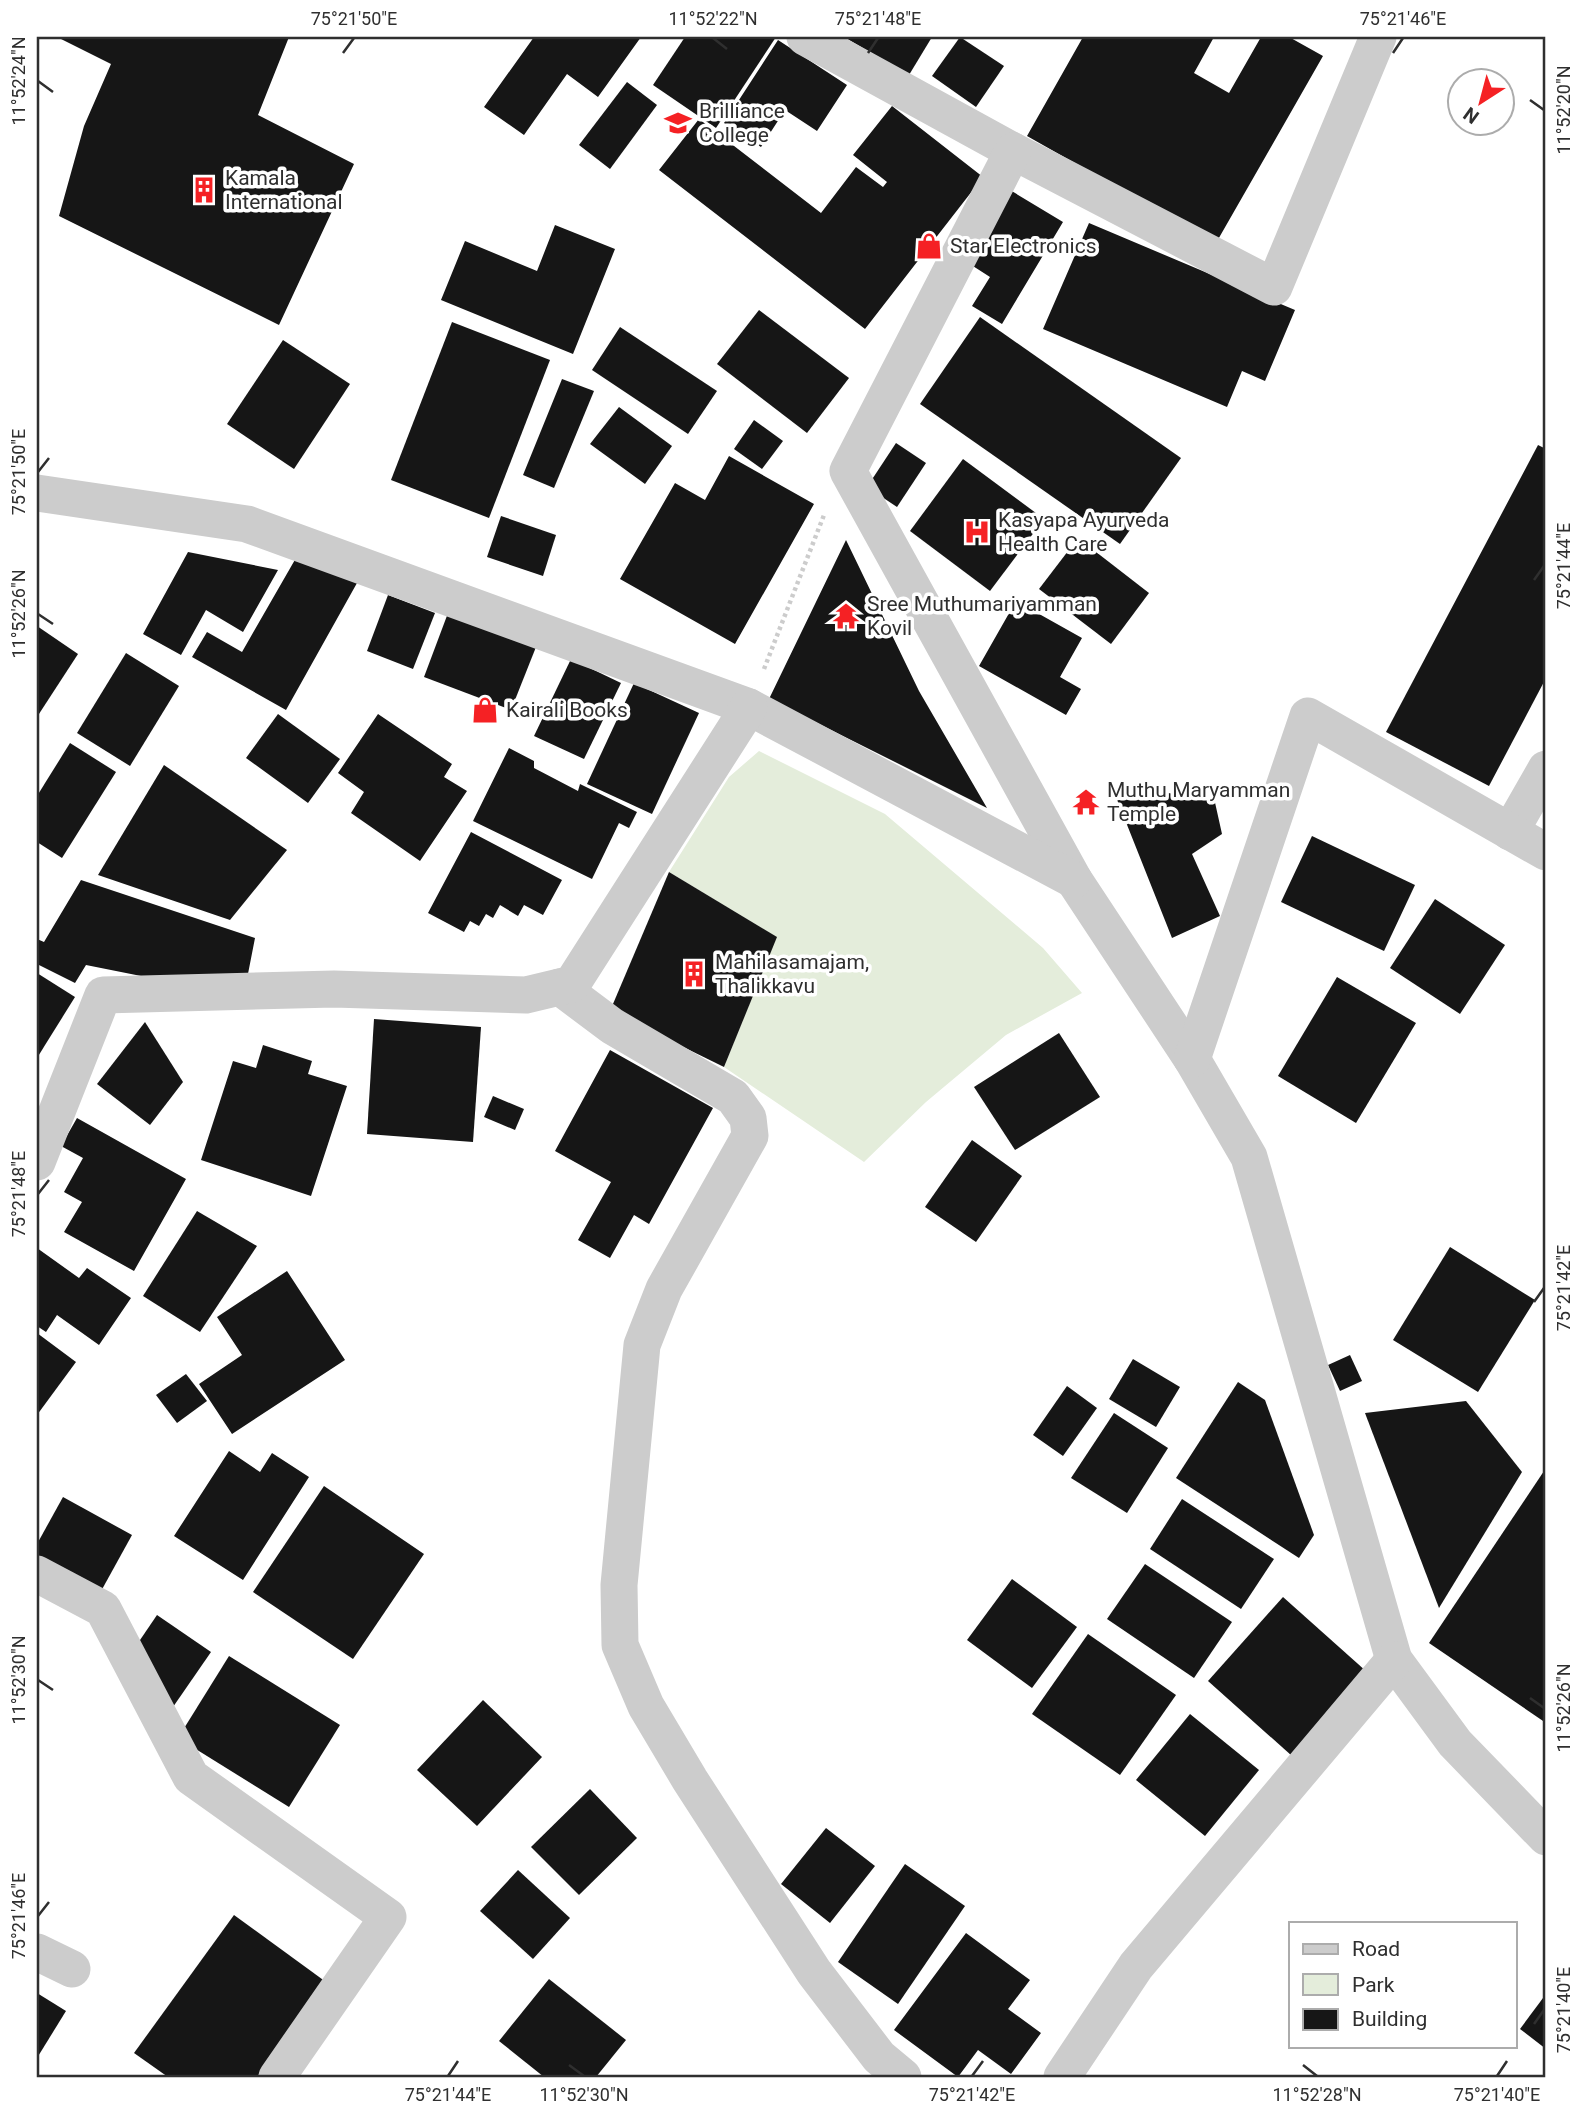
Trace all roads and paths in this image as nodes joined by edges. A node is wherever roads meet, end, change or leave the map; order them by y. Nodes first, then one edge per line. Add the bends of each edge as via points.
1 (806, 37) edge
2 (1378, 37) edge
3 (1013, 151) junction
4 (848, 471) junction
5 (37, 493) edge
6 (749, 707) junction
7 (1546, 769) edge
8 (1510, 832) junction
9 (1546, 852) edge
10 (1074, 880) junction
11 (560, 988) junction
12 (1192, 1059) junction
13 (37, 1162) edge
14 (37, 1574) edge
15 (1394, 1660) junction
16 (1546, 1837) edge
17 (37, 1952) edge
18 (72, 1969) dead end
19 (277, 2077) edge
20 (903, 2077) edge
21 (1062, 2077) edge

1 - 3 street
2 - 3 street via 1274,287
3 - 4 street
4 - 6 path via 822,520
4 - 10 street
5 - 6 street via 247,524
6 - 10 street
6 - 11 street via 572,984
7 - 8 street
8 - 9 street
8 - 12 street via 1308,716
10 - 12 street
11 - 13 street via 526,995 334,989 103,995
11 - 20 street via 612,1026 733,1097 748,1118 750,1136 664,1289 642,1345 619,1585 620,1645 646,1706 814,1972 879,2057
12 - 15 street via 1249,1157
14 - 19 street via 103,1609 191,1777 388,1917
15 - 16 street via 1455,1743
15 - 21 street via 1136,1966
17 - 18 street

